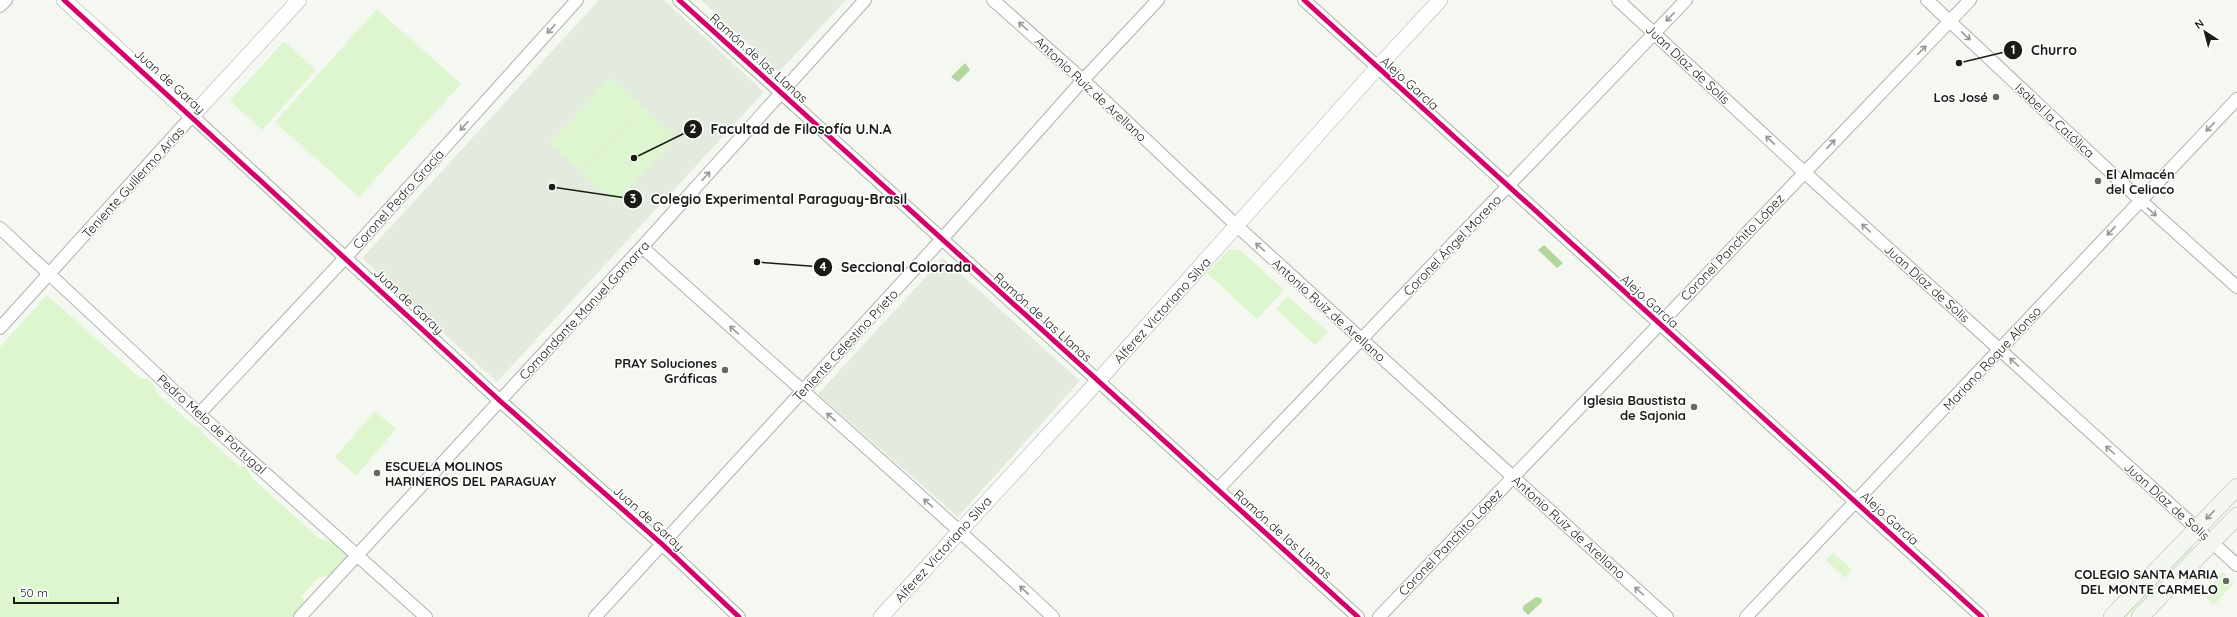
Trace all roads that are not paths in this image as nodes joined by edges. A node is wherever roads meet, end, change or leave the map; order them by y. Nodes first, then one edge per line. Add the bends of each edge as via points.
1 (6, 0) edge
2 (64, 0) edge
3 (299, 0) edge
4 (578, 0) edge
5 (679, 0) edge
6 (865, 0) edge
7 (993, 0) edge
8 (1158, 0) edge
9 (1304, 0) edge
10 (1440, 0) edge
11 (1618, 0) edge
12 (1686, 0) edge
13 (1927, 0) edge
14 (1970, 0) edge
15 (0, 6) edge
16 (1950, 20) junction
17 (1655, 33) junction
18 (1377, 68) junction
19 (1083, 80) junction
20 (780, 92) junction
21 (2237, 98) edge
22 (192, 116) junction
23 (1804, 172) junction
24 (1508, 186) junction
25 (2140, 200) junction
26 (1237, 226) junction
27 (0, 228) edge
28 (942, 239) junction
29 (642, 247) junction
30 (346, 257) junction
31 (48, 274) junction
32 (2237, 287) edge
33 (1659, 323) junction
34 (0, 328) edge
35 (1362, 339) junction
36 (2000, 350) junction
37 (1098, 381) junction
38 (802, 392) junction
39 (500, 400) junction
40 (199, 414) junction
41 (1513, 476) junction
42 (2237, 487) edge
43 (1218, 489) junction
44 (1856, 502) junction
45 (2237, 516) edge
46 (2197, 528) junction
47 (959, 530) junction
48 (2212, 542) junction
49 (663, 545) junction
50 (358, 555) junction
51 (2237, 565) edge
52 (300, 617) edge
53 (426, 617) edge
54 (595, 617) edge
55 (739, 617) edge
56 (881, 617) edge
57 (1053, 617) edge
58 (1358, 617) edge
59 (1379, 617) edge
60 (1667, 617) edge
61 (1746, 617) edge
62 (1982, 617) edge
63 (2112, 617) edge
64 (2140, 617) edge

1 - 15 street
2 - 22 street, Juan de Garay
3 - 22 street, Teniente Guillermo Arias
4 -> 30 street, Coronel Pedro Gracia
5 - 20 street, Ramón de las Llanas
6 - 20 street, Comandante Manuel Gamarra
19 -> 7 street, Antonio Ruiz de Arellano
8 - 19 street, Teniente Celestino Prieto
9 - 18 street, Alejo García
10 - 18 street, Alferez Victoriano Silva
11 - 17 street, Juan Díaz de Solis
12 -> 17 street, Coronel Ángel Moreno
13 - 16 street, Isabel la Católica
14 - 16 street, Coronel Panchito López
23 -> 16 street, Coronel Panchito López
16 -> 25 street, Isabel la Católica
23 -> 17 street, Juan Díaz de Solis
17 - 24 street, Coronel Ángel Moreno
18 - 24 street, Alejo García
18 - 26 street, Alferez Victoriano Silva
19 - 26 street, Antonio Ruiz de Arellano
19 - 28 street, Teniente Celestino Prieto
20 - 28 street, Ramón de las Llanas
29 -> 20 street, Comandante Manuel Gamarra
21 -> 25 street, Mariano Roque Alonso
22 - 30 street, Juan de Garay
22 - 31 street, Teniente Guillermo Arias
23 - 33 street, Coronel Panchito López
36 -> 23 street, Juan Díaz de Solis
24 - 33 street, Alejo García
24 - 35 street, Coronel Ángel Moreno
25 -> 32 street, Isabel la Católica
25 -> 36 street, Mariano Roque Alonso
35 -> 26 street, Antonio Ruiz de Arellano
26 - 37 street, Alferez Victoriano Silva
27 - 31 street, Pedro Melo de Portugal
28 - 37 street, Ramón de las Llanas
28 - 38 street, Teniente Celestino Prieto
38 -> 29 street
29 - 39 street, Comandante Manuel Gamarra
30 - 39 street, Juan de Garay
30 - 40 street, Coronel Pedro Gracia
31 - 34 street, Teniente Guillermo Arias
31 - 40 street, Pedro Melo de Portugal
33 - 41 street, Coronel Panchito López
33 - 44 street, Alejo García
35 - 41 street, Antonio Ruiz de Arellano
35 - 43 street, Coronel Ángel Moreno
36 - 44 street, Mariano Roque Alonso
46 -> 36 street, Juan Díaz de Solis
37 - 43 street, Ramón de las Llanas
37 - 47 street, Alferez Victoriano Silva
47 -> 38 street
38 - 49 street, Teniente Celestino Prieto
39 - 49 street, Juan de Garay
39 - 50 street, Comandante Manuel Gamarra
40 - 50 street, Pedro Melo de Portugal
41 - 59 street, Coronel Panchito López
60 -> 41 street, Antonio Ruiz de Arellano
42 -> 46 main road
43 - 58 street, Ramón de las Llanas
44 - 61 street, Mariano Roque Alonso
44 - 62 street, Alejo García
45 - 48 main road
46 - 48 street, Juan Díaz de Solis
46 - 63 main road
47 - 56 street, Alferez Victoriano Silva
57 -> 47 street
48 - 51 street, Juan Díaz de Solis
48 - 64 main road
49 - 54 street, Teniente Celestino Prieto
49 - 55 street, Juan de Garay
50 - 52 street, Comandante Manuel Gamarra
50 - 53 street, Pedro Melo de Portugal

